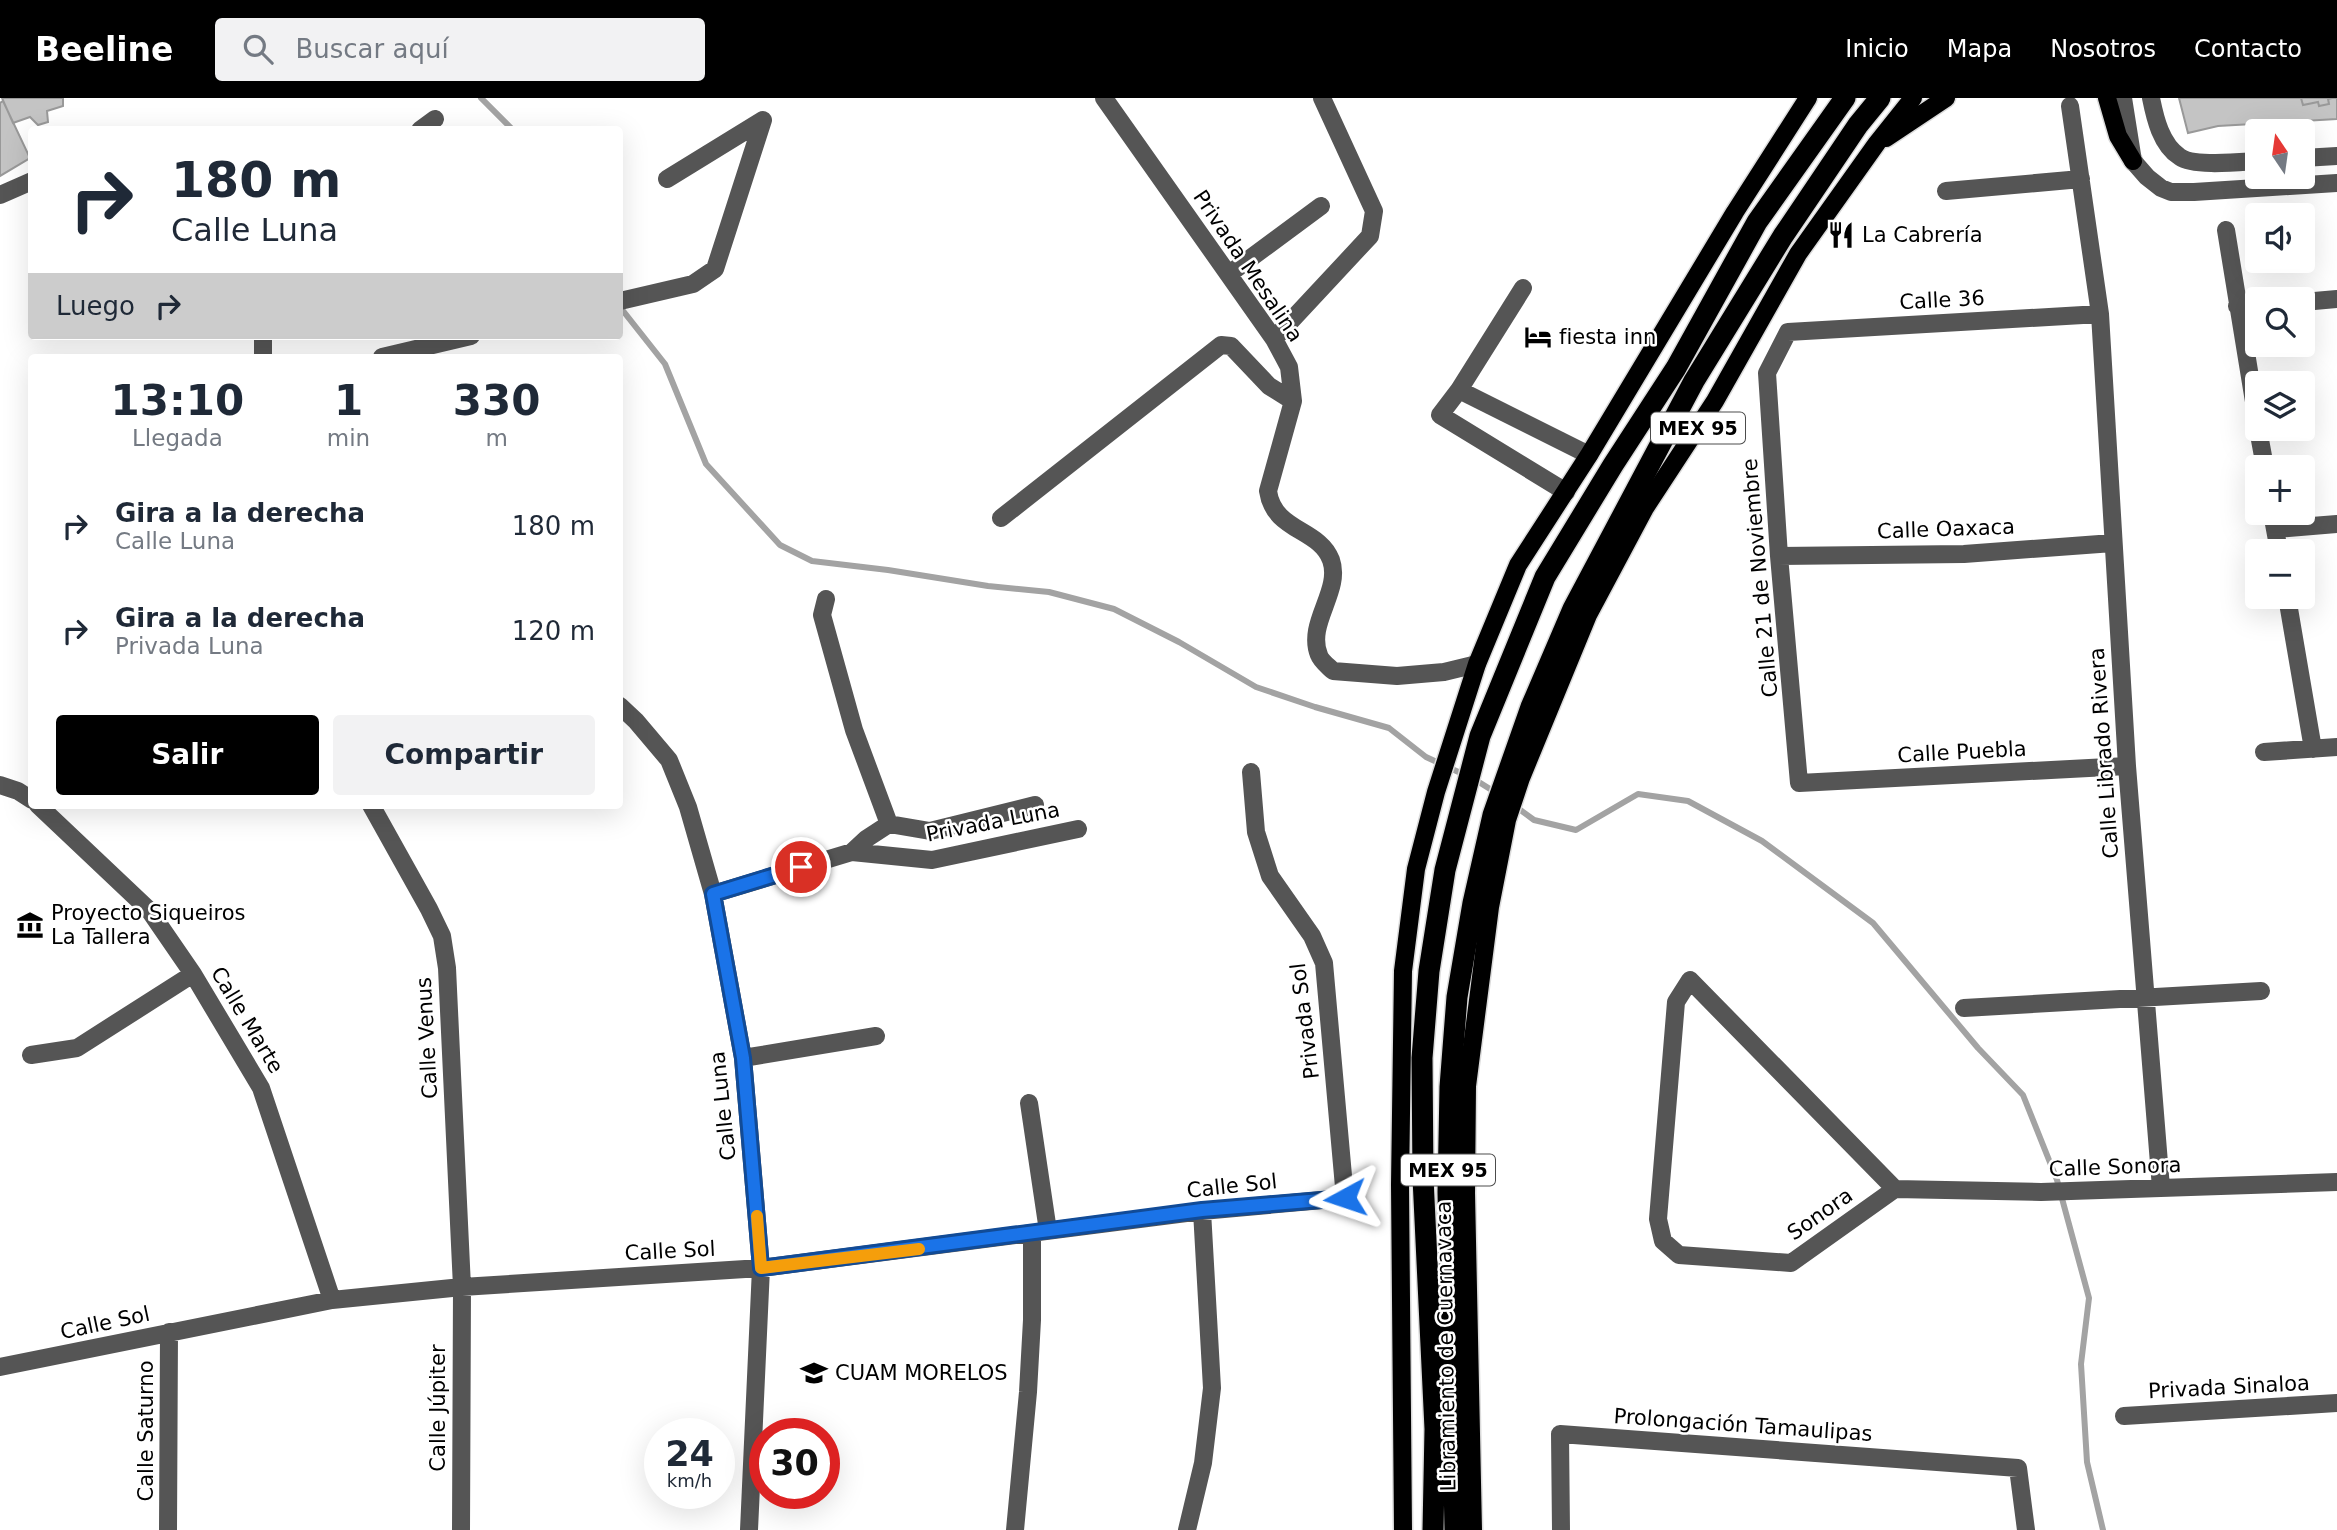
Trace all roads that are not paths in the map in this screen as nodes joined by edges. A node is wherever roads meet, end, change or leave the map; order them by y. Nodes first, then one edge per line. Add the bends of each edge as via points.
1 (1104, 98) edge
2 (1322, 98) edge
3 (1808, 98) edge
4 (1845, 98) edge
5 (1880, 98) edge
6 (1913, 98) edge
7 (1946, 98) edge
8 (2107, 98) edge
9 (2151, 101) edge
10 (2124, 105) edge
11 (2070, 106) dead end
12 (1877, 144) junction
13 (2337, 156) edge
14 (2315, 157) edge
15 (2133, 161) junction
16 (2245, 162) edge
17 (667, 179) dead end
18 (2081, 179) junction
19 (28, 183) edge
20 (2337, 183) edge
21 (1947, 191) dead end
22 (0, 195) edge
23 (1321, 206) dead end
24 (2226, 230) dead end
25 (1229, 274) junction
26 (1523, 288) dead end
27 (2337, 299) edge
28 (623, 300) edge
29 (2315, 301) edge
30 (2237, 306) junction
31 (2245, 306) edge
32 (2099, 314) junction
33 (1788, 332) joint
34 (1274, 338) junction
35 (454, 340) edge
36 (395, 354) edge
37 (2248, 371) edge
38 (1459, 390) junction
39 (1293, 401) junction
40 (1589, 455) junction
41 (1566, 492) junction
42 (1002, 518) dead end
43 (2315, 523) edge
44 (2337, 524) edge
45 (2113, 543) junction
46 (1779, 556) junction
47 (826, 598) dead end
48 (2289, 609) edge
49 (1477, 664) junction
50 (623, 709) edge
51 (2337, 747) edge
52 (2313, 748) junction
53 (2264, 752) dead end
54 (2127, 766) junction
55 (1251, 772) dead end
56 (1514, 775) junction
57 (1799, 783) joint
58 (0, 785) edge
59 (28, 797) edge
60 (1035, 805) dead end
61 (47, 809) edge
62 (372, 809) edge
63 (1500, 818) junction
64 (889, 824) junction
65 (1078, 829) dead end
66 (852, 852) junction
67 (713, 894) junction
68 (193, 974) junction
69 (2261, 991) dead end
70 (2145, 998) junction
71 (1964, 1008) dead end
72 (876, 1036) dead end
73 (32, 1055) dead end
74 (743, 1058) junction
75 (1029, 1103) dead end
76 (2337, 1182) edge
77 (2161, 1188) junction
78 (1895, 1189) junction
79 (1345, 1198) joint
80 (1202, 1210) junction
81 (1040, 1233) junction
82 (761, 1268) junction
83 (462, 1287) junction
84 (332, 1300) junction
85 (169, 1332) junction
86 (0, 1367) edge
87 (2337, 1403) edge
88 (2124, 1416) dead end
89 (168, 1530) edge
90 (461, 1530) edge
91 (749, 1530) edge
92 (1015, 1530) edge
93 (1187, 1530) edge
94 (1403, 1530) edge
95 (1433, 1530) edge
96 (1454, 1530) edge
97 (1473, 1530) edge
98 (1561, 1530) edge
99 (2026, 1530) edge

1 - 25 street, Privada Mesalina
2 - 34 street via 1374,211 1370,236
3 - 40 main road, Libramiento de Cuernavaca / MEX 95
4 - 95 highway, MEX 95 via 1757,222 1676,368 1545,577 1480,736 1445,870 1429,971 1422,1058 1435,1429
5 - 56 highway, MEX 95 via 1783,236 1694,381 1573,609 1531,707
6 - 12 main road, MEX 95
7 - 12 main road
8 - 15 main road via 2118,136
9 - 10 street
9 - 16 street via 2167,144 2181,159
10 - 15 street
11 - 18 street, Calle Librado Rivera
12 - 56 main road, MEX 95 via 1798,254 1715,401 1645,508 1588,615
13 - 14 street
15 - 20 street via 2147,177 2171,192
17 - 28 street via 763,120 715,269 693,284
18 - 21 street
18 - 32 street, Calle Librado Rivera
19 - 22 street
23 - 25 street
24 - 30 street
25 - 34 street, Privada Mesalina
26 - 38 street
27 - 29 street
30 - 31 street
30 - 37 street
32 - 33 street, Calle 36
32 - 45 street, Calle Librado Rivera
33 - 46 street, Calle 21 de Noviembre via 1767,373
34 - 39 street, Privada Mesalina via 1289,368
35 - 36 street
38 - 40 street
38 - 41 street via 1440,415
39 - 42 street via 1269,386 1231,346 1221,345
39 - 49 street, Privada Mesalina via 1268,491 1269,503 1275,514 1325,549 1331,560 1334,574 1315,638 1320,657 1333,671 1397,676
40 - 41 main road, Libramiento de Cuernavaca / MEX 95
41 - 49 main road, Libramiento de Cuernavaca / MEX 95 via 1518,565
43 - 44 street
45 - 46 street, Calle Oaxaca via 1964,554
45 - 54 street, Calle Librado Rivera
46 - 57 street, Calle 21 de Noviembre
47 - 64 street via 822,615 843,692
48 - 52 street
49 - 94 main road, Libramiento de Cuernavaca / MEX 95 via 1416,869 1403,971
50 - 67 street, Calle Luna via 669,760
51 - 52 street
52 - 53 street
54 - 57 street, Calle Puebla
54 - 70 street, Calle Librado Rivera
55 - 79 street, Privada Sol via 1256,832 1270,876 1312,936 1324,963
56 - 63 highway, MEX 95
58 - 59 street
60 - 64 street via 930,831
61 - 68 street, Calle Marte via 149,910
62 - 83 street, Calle Venus via 442,936
63 - 96 highway, MEX 95 via 1473,903 1457,997 1450,1087
63 - 97 main road, Libramiento de Cuernavaca / MEX 95 via 1467,1086
64 - 66 street
65 - 66 street, Privada Luna via 932,860
66 - 67 street, Privada Luna
67 - 74 street, Calle Luna
68 - 73 street via 77,1048
68 - 84 street, Calle Marte via 261,1088
69 - 70 street
70 - 71 street
70 - 77 street, Calle Librado Rivera
72 - 74 street
74 - 82 street, Calle Luna
75 - 81 street
76 - 77 street, Calle Sonora
77 - 78 street, Calle Sonora via 2041,1192
78 - 78 street, Sonora via 1739,1029 1690,980 1676,1002 1658,1219 1664,1241 1679,1255 1791,1263
79 - 80 street, Calle Sol
80 - 81 street, Calle Sol
80 - 93 street via 1212,1388 1203,1463
81 - 82 street, Calle Sol
81 - 92 street
82 - 83 street, Calle Sol
82 - 91 street, Calle Luna
83 - 84 street, Calle Sol
83 - 90 street, Calle Júpiter
84 - 85 street, Calle Sol
85 - 86 street, Calle Sol
85 - 89 street, Calle Saturno
87 - 88 street, Privada Sinaloa
98 - 99 street, Prolongación Tamaulipas via 1560,1434 2018,1468

